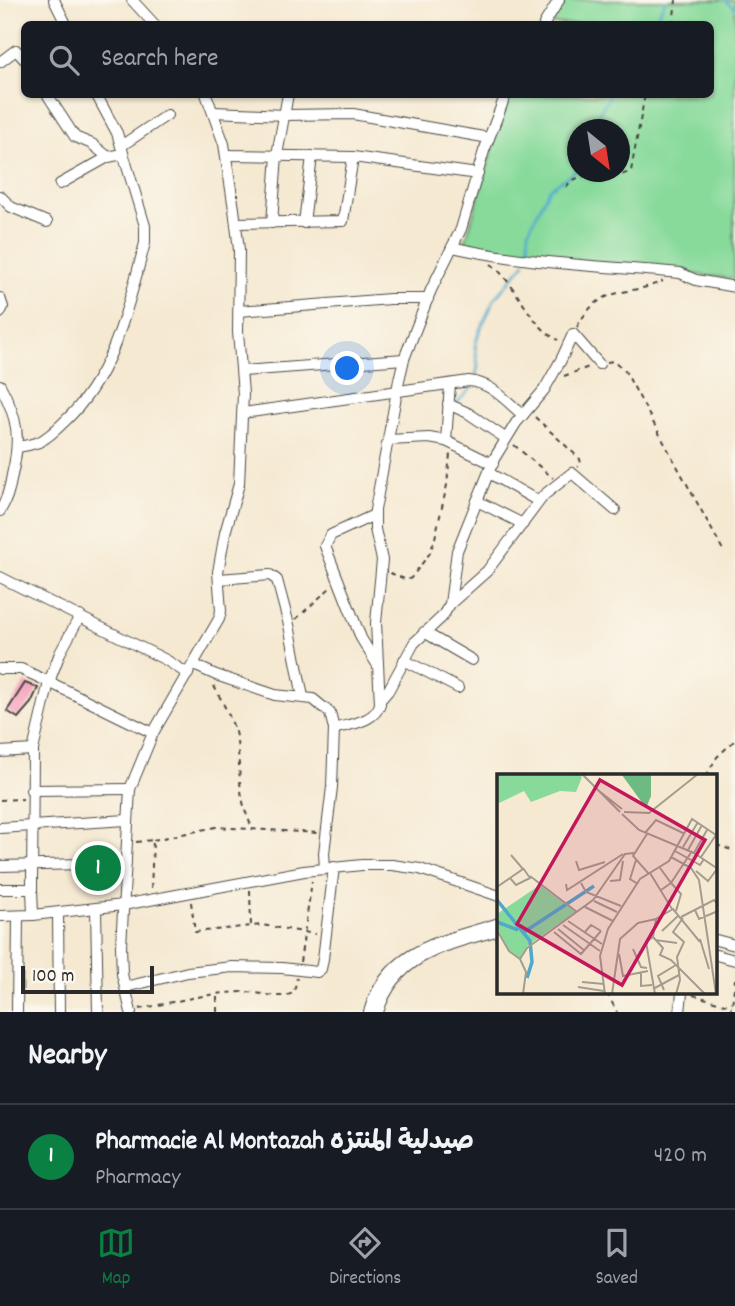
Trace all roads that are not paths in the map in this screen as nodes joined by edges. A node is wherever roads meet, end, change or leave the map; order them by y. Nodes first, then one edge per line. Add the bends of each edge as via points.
1 (54, 0) edge
2 (132, 0) edge
3 (559, 0) edge
4 (64, 21) edge
5 (151, 21) edge
6 (546, 21) edge
7 (21, 56) edge
8 (0, 62) edge
9 (50, 98) edge
10 (98, 98) edge
11 (208, 98) edge
12 (288, 98) edge
13 (504, 98) edge
14 (213, 112) junction
15 (167, 115) dead end
16 (285, 115) junction
17 (489, 138) junction
18 (122, 150) junction
19 (226, 155) junction
20 (277, 155) junction
21 (312, 156) junction
22 (108, 157) junction
23 (353, 157) junction
24 (478, 174) junction
25 (60, 184) dead end
26 (0, 196) edge
27 (47, 222) dead end
28 (236, 223) junction
29 (272, 223) junction
30 (304, 223) junction
31 (452, 247) junction
32 (735, 287) edge
33 (0, 298) edge
34 (428, 299) junction
35 (239, 311) junction
36 (0, 313) edge
37 (404, 359) junction
38 (599, 364) road end
39 (242, 370) junction
40 (450, 384) junction
41 (0, 385) edge
42 (397, 393) junction
43 (448, 404) junction
44 (525, 412) junction
45 (243, 413) junction
46 (505, 438) junction
47 (388, 440) junction
48 (448, 442) junction
49 (18, 447) junction
50 (491, 468) junction
51 (477, 501) junction
52 (538, 501) junction
53 (615, 510) dead end
54 (0, 511) edge
55 (374, 515) junction
56 (523, 524) junction
57 (0, 577) edge
58 (219, 579) junction
59 (450, 604) junction
60 (80, 616) junction
61 (424, 632) junction
62 (404, 660) junction
63 (472, 660) dead end
64 (378, 667) junction
65 (0, 669) edge
66 (191, 670) junction
67 (49, 682) junction
68 (458, 688) dead end
69 (303, 697) junction
70 (381, 699) junction
71 (334, 729) junction
72 (153, 733) junction
73 (33, 750) junction
74 (0, 752) edge
75 (130, 789) junction
76 (31, 794) junction
77 (127, 820) junction
78 (32, 825) junction
79 (0, 828) edge
80 (126, 863) junction
81 (33, 864) junction
82 (0, 866) edge
83 (329, 868) junction
84 (0, 889) edge
85 (32, 889) junction
86 (495, 894) edge
87 (123, 905) junction
88 (96, 909) junction
89 (58, 913) junction
90 (33, 915) junction
91 (0, 916) edge
92 (18, 916) junction
93 (497, 924) edge
94 (497, 931) edge
95 (718, 941) edge
96 (735, 945) edge
97 (718, 955) edge
98 (735, 960) edge
99 (125, 987) junction
100 (684, 995) edge
101 (17, 1012) edge
102 (59, 1012) edge
103 (98, 1012) edge
104 (131, 1012) edge
105 (369, 1012) edge
106 (378, 1012) edge
107 (680, 1012) edge

1 - 4 street
2 - 5 street
3 - 6 street
7 - 8 street via 16,50
9 - 22 street via 75,137
10 - 18 street
11 - 14 street
12 - 16 street
13 - 17 street
14 - 16 street
14 - 19 street
15 - 18 street
16 - 17 street via 353,114
16 - 20 street
17 - 24 street
18 - 22 street
18 - 49 street via 146,235 108,364 74,413 39,442
19 - 20 street
19 - 28 street
20 - 21 street
20 - 29 street
21 - 23 street
21 - 30 street
22 - 25 street
23 - 24 street
23 - 30 street via 344,220
24 - 31 street
26 - 27 street via 11,207
28 - 29 street
28 - 35 street
29 - 30 street
31 - 32 street via 680,273
31 - 34 street
33 - 36 street
34 - 35 street
34 - 37 street
35 - 39 street
37 - 39 street
37 - 42 street
38 - 44 street via 571,339 550,381
39 - 45 street
40 - 42 street
40 - 43 street
40 - 44 street via 480,382
41 - 49 street via 14,415
42 - 45 street
42 - 47 street
43 - 46 street
43 - 48 street
44 - 46 street
45 - 58 street via 239,484 225,533
46 - 50 street
47 - 48 street
47 - 55 street
48 - 50 street
49 - 54 street
50 - 51 street
50 - 52 street
51 - 56 street
51 - 59 street via 457,551
52 - 53 street via 572,473
52 - 56 street
55 - 64 street via 382,560 376,623
55 - 64 street via 331,535 326,554
56 - 59 street via 487,571
57 - 60 street
58 - 66 street via 219,619
58 - 69 street via 274,577 280,586
59 - 61 street
60 - 66 street
60 - 67 street
61 - 62 street
61 - 63 street
62 - 68 street
62 - 70 street
64 - 70 street
65 - 67 street via 21,669
66 - 69 street via 275,695
66 - 72 street
67 - 72 street
67 - 73 street
69 - 71 street via 326,709
70 - 71 street via 374,714
71 - 83 street
72 - 75 street
73 - 74 street
73 - 76 street
75 - 76 street
75 - 77 street
76 - 78 street
77 - 78 street
77 - 80 street
78 - 79 street
78 - 81 street
80 - 81 street
80 - 87 street
81 - 82 street
81 - 85 street
83 - 86 street via 407,866
83 - 87 street
83 - 99 street via 327,936 321,969 316,973 232,967
84 - 85 street
85 - 90 street
87 - 88 street
87 - 99 street
88 - 89 street
88 - 103 street
89 - 90 street
89 - 102 street
90 - 92 street
91 - 92 street
92 - 101 street
93 - 105 street via 403,959 380,985
94 - 106 street via 421,956 405,968
95 - 96 street
97 - 98 street
99 - 104 street
100 - 107 street

